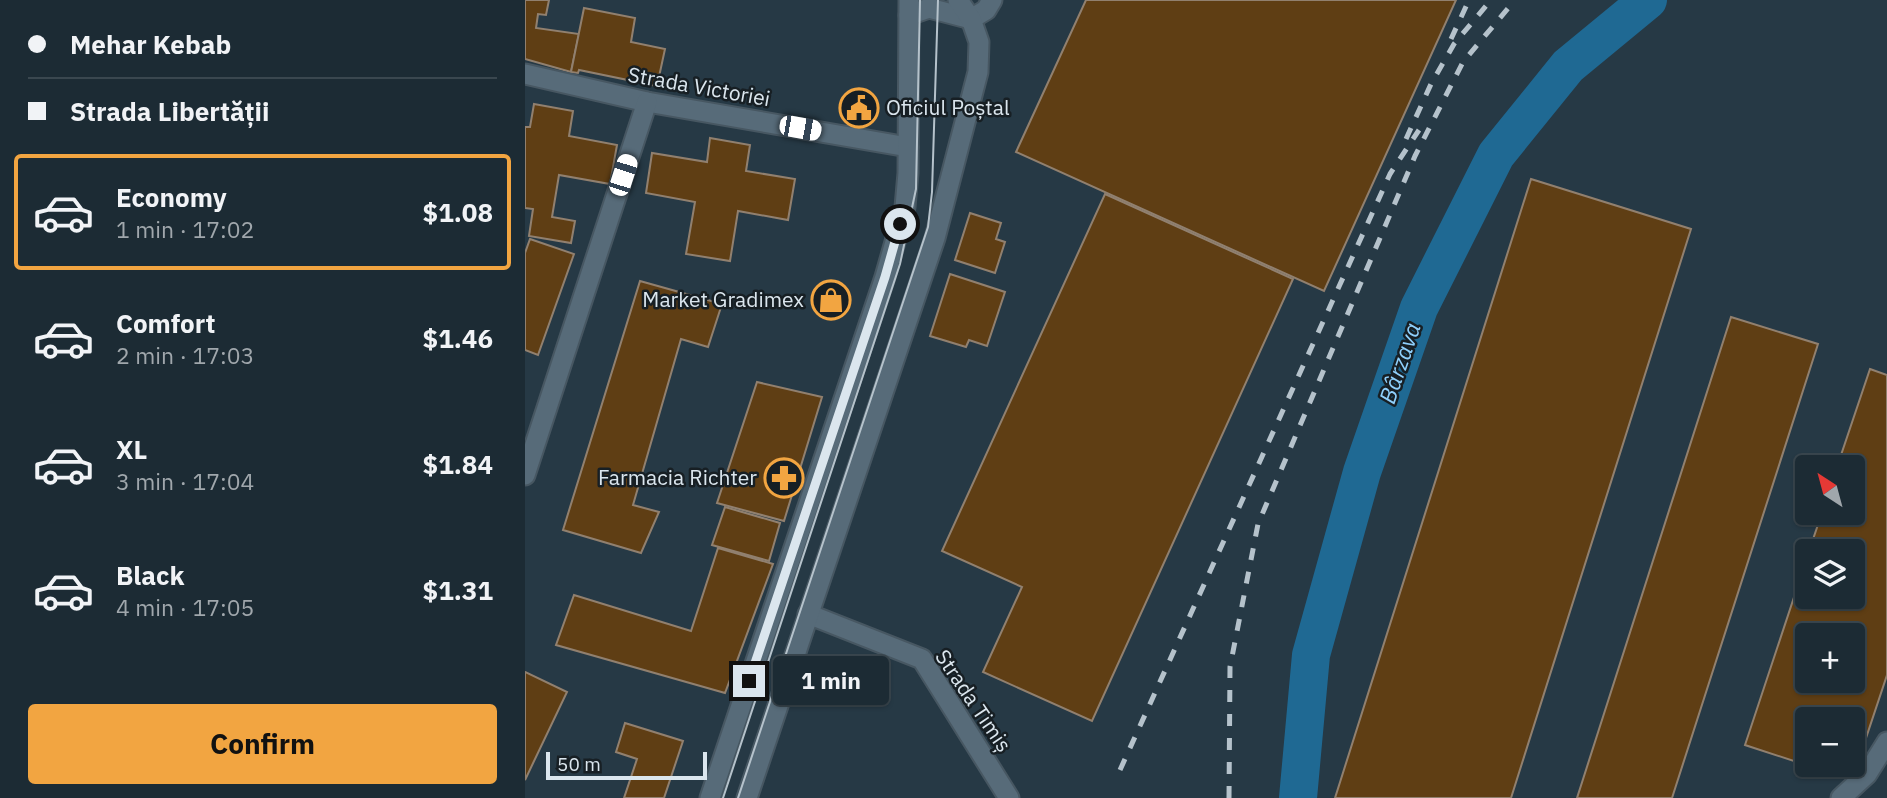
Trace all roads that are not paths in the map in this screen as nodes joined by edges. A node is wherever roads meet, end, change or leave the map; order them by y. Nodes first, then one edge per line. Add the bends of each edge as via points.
1 (958, 0) edge
2 (992, 0) edge
3 (909, 8) edge
4 (971, 19) junction
5 (525, 74) edge
6 (647, 102) junction
7 (908, 147) junction
8 (525, 475) edge
9 (808, 614) junction
10 (1887, 742) edge
11 (710, 798) edge
12 (747, 798) edge
13 (1009, 798) edge
14 (1841, 798) edge

1 - 4 main road
2 - 4 main road
3 - 4 main road
3 - 7 main road
4 - 9 main road via 979,42 978,72 923,275
5 - 6 main road, Strada Victoriei
6 - 7 main road, Strada Victoriei
6 - 8 main road
7 - 11 main road via 905,207 885,277
9 - 12 main road
9 - 13 main road, Strada Timiș via 922,659
10 - 14 main road via 1867,774

